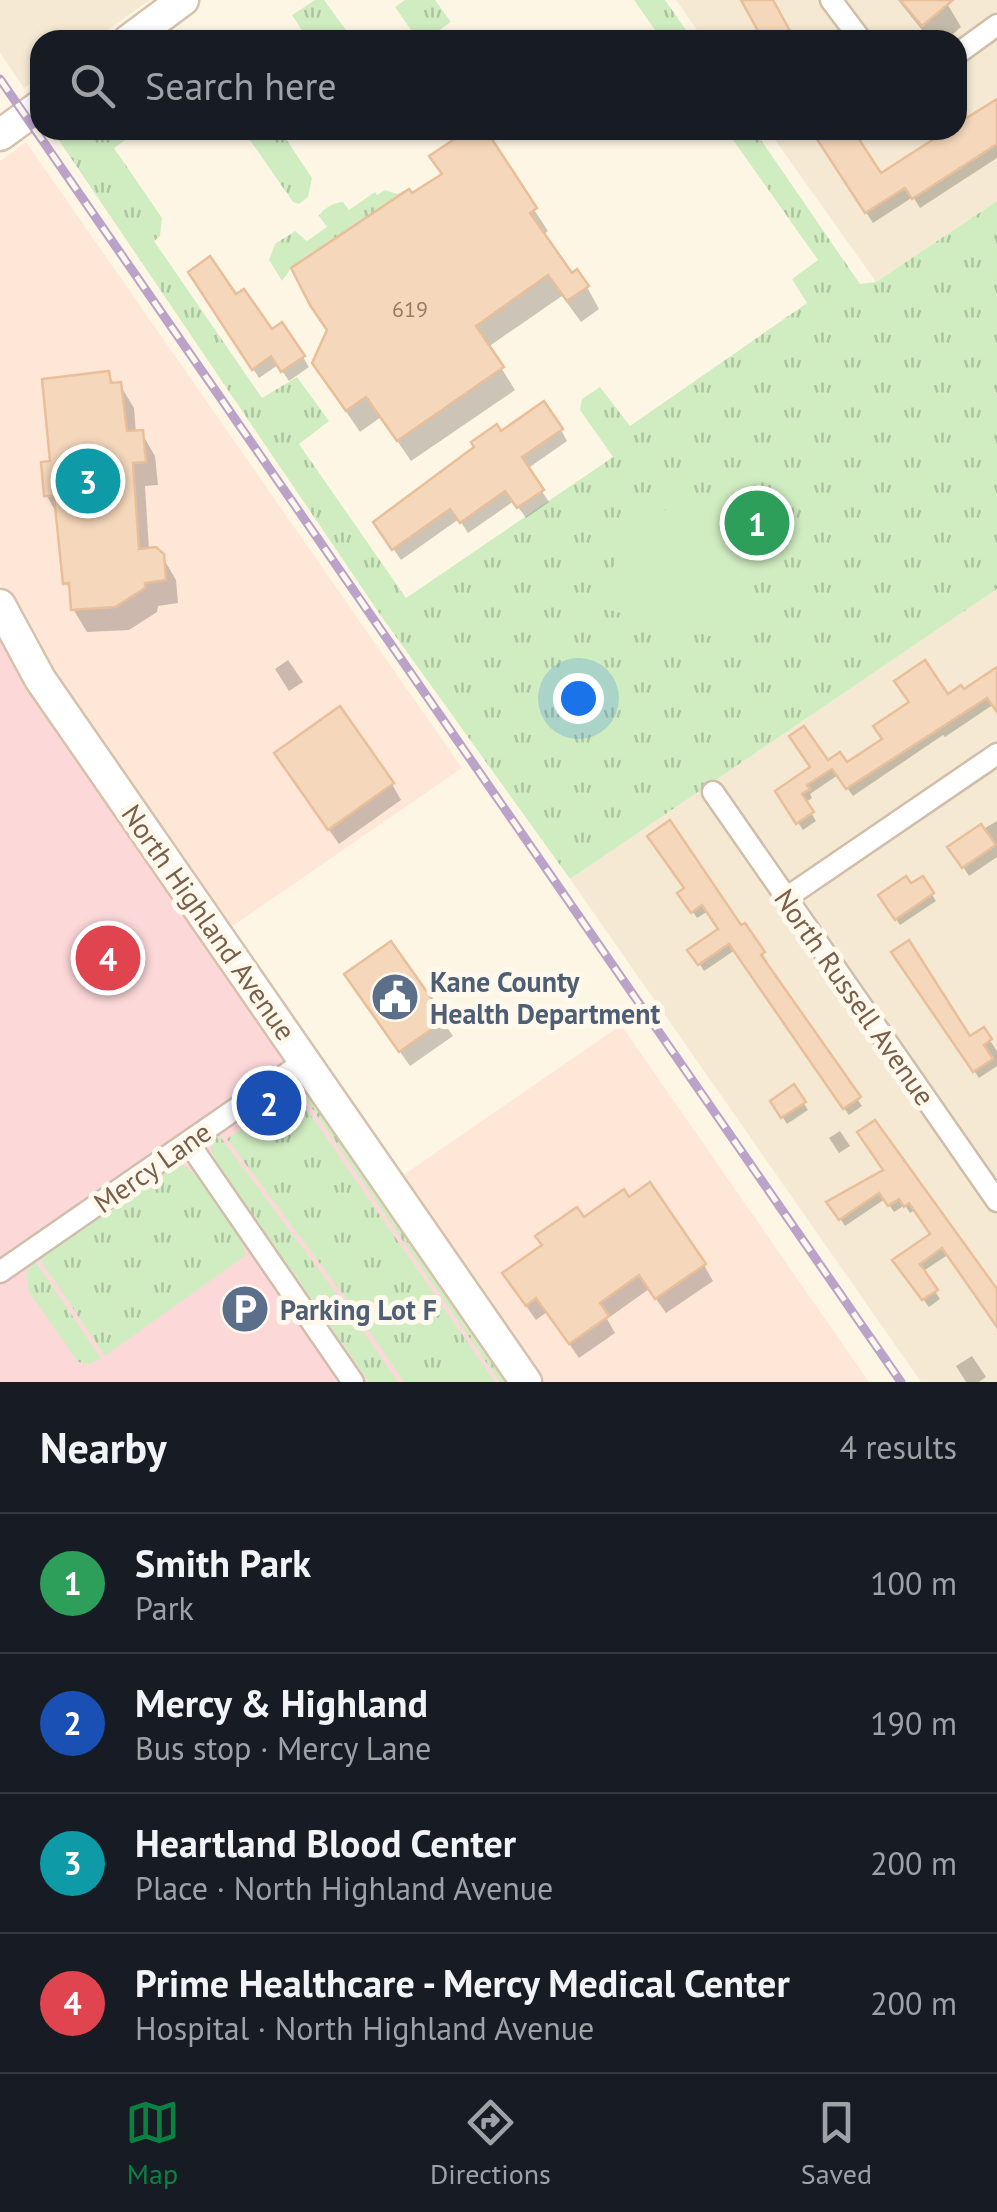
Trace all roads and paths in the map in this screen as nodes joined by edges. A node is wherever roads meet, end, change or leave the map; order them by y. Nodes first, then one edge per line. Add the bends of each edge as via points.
1 (183, 0) edge
2 (831, 0) edge
3 (997, 24) edge
4 (142, 30) edge
5 (854, 30) edge
6 (967, 46) edge
7 (30, 113) edge
8 (0, 134) edge
9 (0, 605) edge
10 (997, 754) edge
11 (714, 792) dead end
12 (786, 898) junction
13 (304, 1062) junction
14 (188, 1142) junction
15 (997, 1201) edge
16 (0, 1272) edge
17 (353, 1382) edge
18 (526, 1382) edge

1 - 4 street
2 - 5 street
3 - 6 street
7 - 8 street
9 - 13 street, North Highland Avenue via 40,679
10 - 12 street
11 - 12 street, North Russell Avenue
12 - 15 street, North Russell Avenue
13 - 14 street, Mercy Lane
13 - 18 street, North Highland Avenue
14 - 16 street, Mercy Lane
14 - 17 street

